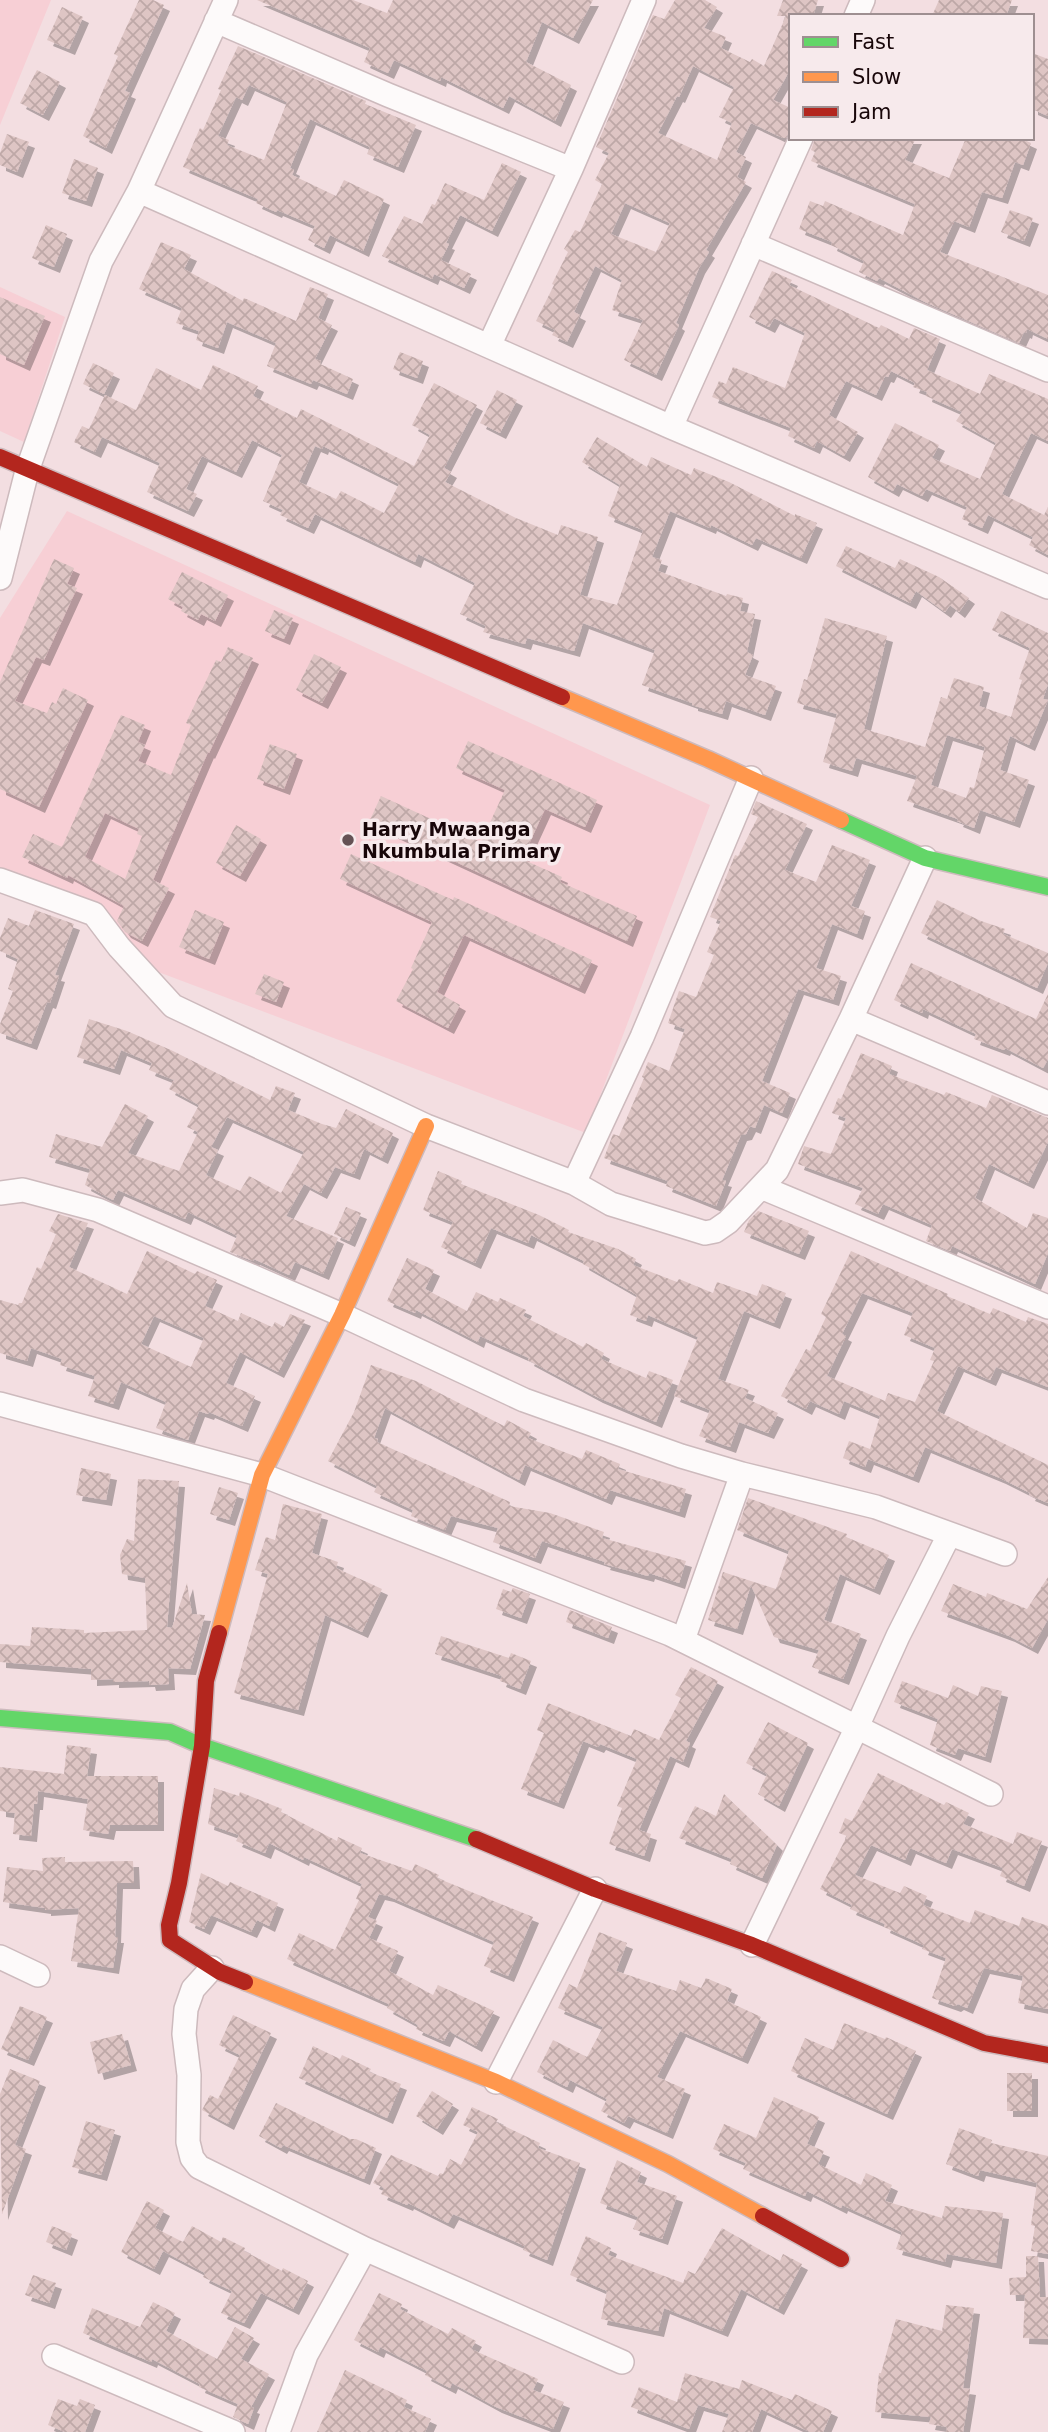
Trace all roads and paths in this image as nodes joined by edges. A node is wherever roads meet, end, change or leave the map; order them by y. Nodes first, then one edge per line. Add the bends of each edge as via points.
1 (226, 0) edge
2 (644, 0) edge
3 (216, 21) junction
4 (800, 140) edge
5 (571, 169) junction
6 (139, 191) junction
7 (753, 244) junction
8 (489, 346) junction
9 (1048, 370) edge
10 (671, 427) junction
11 (0, 457) edge
12 (27, 471) junction
13 (0, 579) edge
14 (1048, 587) edge
15 (751, 778) junction
16 (925, 858) junction
17 (0, 880) edge
18 (1048, 887) edge
19 (851, 1019) junction
20 (1048, 1103) edge
21 (426, 1126) junction
22 (574, 1183) junction
23 (761, 1186) junction
24 (0, 1193) edge
25 (1048, 1307) edge
26 (342, 1315) junction
27 (0, 1404) edge
28 (742, 1474) junction
29 (262, 1475) junction
30 (949, 1535) junction
31 (1005, 1554) dead end
32 (682, 1640) junction
33 (0, 1718) edge
34 (858, 1727) junction
35 (202, 1746) junction
36 (991, 1794) dead end
37 (595, 1889) junction
38 (752, 1945) junction
39 (0, 1957) edge
40 (212, 1968) junction
41 (38, 1975) dead end
42 (1048, 2054) edge
43 (496, 2082) junction
44 (365, 2249) junction
45 (841, 2259) dead end
46 (54, 2356) dead end
47 (621, 2362) dead end
48 (233, 2432) edge
49 (278, 2432) edge

1 - 3 street
2 - 5 street
3 - 5 street
3 - 6 street
4 - 7 street
5 - 8 street
6 - 8 street
6 - 12 street via 101,261
7 - 9 street
7 - 10 street
8 - 10 street
10 - 14 street
11 - 12 street
12 - 13 street
12 - 15 street
15 - 16 street
15 - 22 street via 642,1037
16 - 18 street
16 - 19 street
17 - 21 street via 94,914 173,1006
19 - 20 street
19 - 23 street via 777,1170
21 - 22 street
21 - 26 street
22 - 23 street via 611,1204 705,1233 727,1222
23 - 25 street
24 - 26 street via 23,1190 98,1209
26 - 28 street via 524,1400
26 - 29 street
27 - 29 street
28 - 30 street via 876,1507
28 - 32 street
29 - 32 street
29 - 35 street via 206,1681
30 - 31 street
30 - 34 street
32 - 34 street
33 - 35 street via 170,1732
34 - 36 street
34 - 38 street
35 - 37 street via 499,1847
35 - 40 street via 169,1925 170,1940
37 - 38 street
37 - 43 street
38 - 42 street via 984,2043
39 - 41 street
40 - 43 street
40 - 44 street via 193,1989 186,2009 192,2158 199,2167
43 - 45 street via 668,2164
44 - 47 street
44 - 49 street via 306,2355
46 - 48 street

